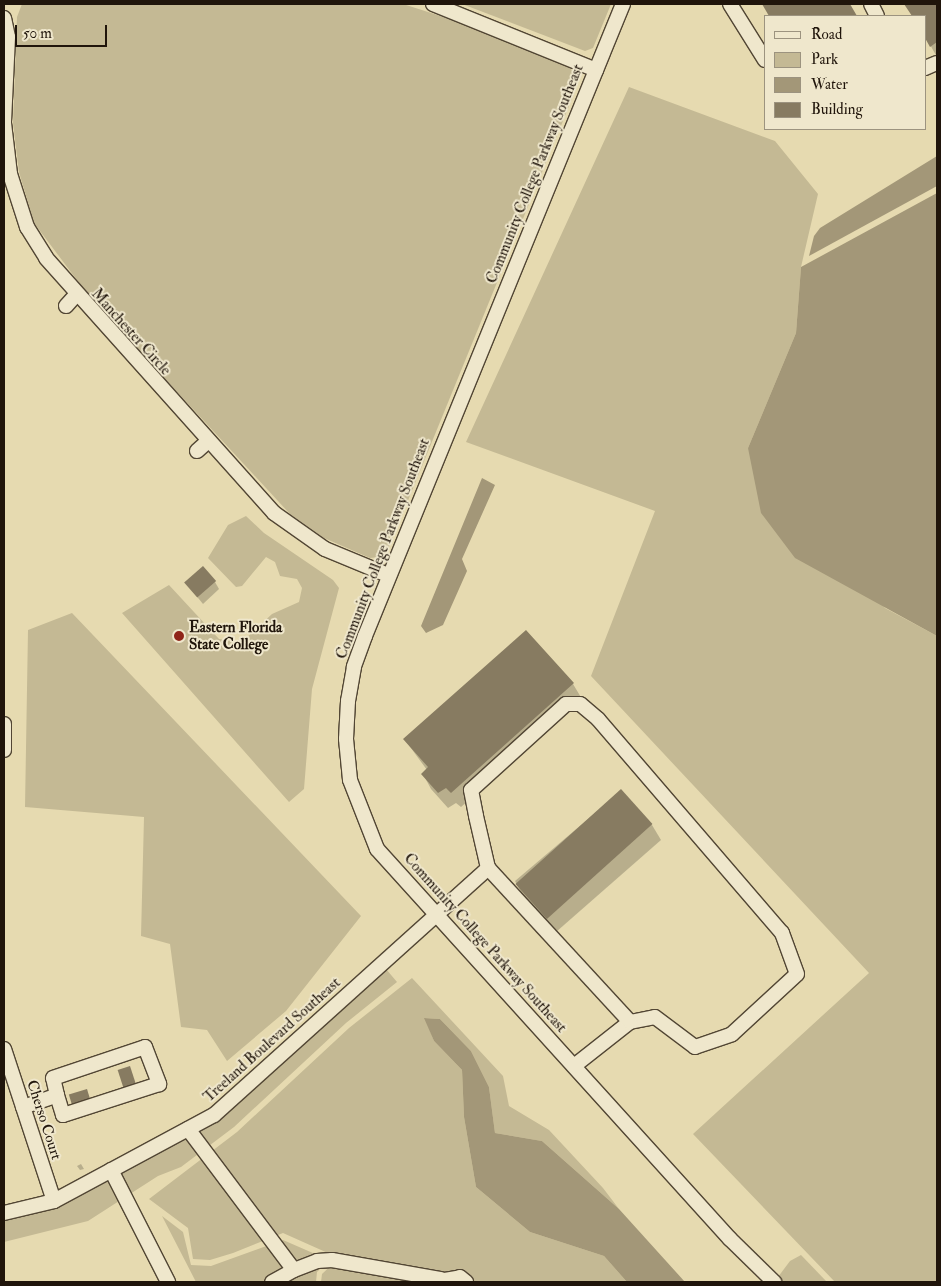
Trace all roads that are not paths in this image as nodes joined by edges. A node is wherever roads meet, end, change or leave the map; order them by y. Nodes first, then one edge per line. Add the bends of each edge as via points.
1 (433, 4) edge
2 (623, 4) edge
3 (730, 4) edge
4 (4, 18) edge
5 (764, 58) edge
6 (596, 70) junction
7 (76, 295) junction
8 (66, 306) dead end
9 (208, 440) junction
10 (198, 451) dead end
11 (388, 575) junction
12 (4, 724) edge
13 (4, 750) edge
14 (488, 868) junction
15 (438, 915) junction
16 (630, 1022) junction
17 (4, 1049) edge
18 (574, 1066) junction
19 (57, 1094) junction
20 (23, 1107) junction
21 (188, 1128) junction
22 (111, 1170) junction
23 (54, 1201) junction
24 (4, 1213) edge
25 (294, 1270) junction
26 (437, 1280) edge
27 (168, 1282) edge
28 (272, 1282) edge
29 (466, 1282) edge
30 (774, 1282) edge

1 - 6 street
2 - 6 street, Community College Parkway Southeast
3 - 5 street
4 - 7 street, Manchester Circle via 8,37 4,123 10,174 27,227 46,258
6 - 11 street, Community College Parkway Southeast
7 - 8 street
7 - 9 street, Manchester Circle
9 - 10 street
9 - 11 street, Manchester Circle via 274,513 325,549
11 - 15 street, Community College Parkway Southeast via 354,667 346,739 350,780 377,849
12 - 13 street
14 - 15 street, Treeland Boulevard Southeast
14 - 16 street
14 - 16 street via 471,790 566,704 580,704 782,933 798,974 732,1034 695,1047 655,1017
15 - 18 street, Community College Parkway Southeast
15 - 21 street, Treeland Boulevard Southeast via 214,1115
16 - 18 street
17 - 20 street, Cherso Court
18 - 30 street, Community College Parkway Southeast
19 - 19 street via 53,1078 145,1046 159,1084 63,1115
19 - 20 street
20 - 23 street, Cherso Court
21 - 22 street, Treeland Boulevard Southeast
21 - 25 street
22 - 23 street, Treeland Boulevard Southeast
22 - 27 street
23 - 24 street, Treeland Boulevard Southeast
25 - 26 street via 317,1261 332,1260
25 - 28 street
26 - 29 street via 460,1277

